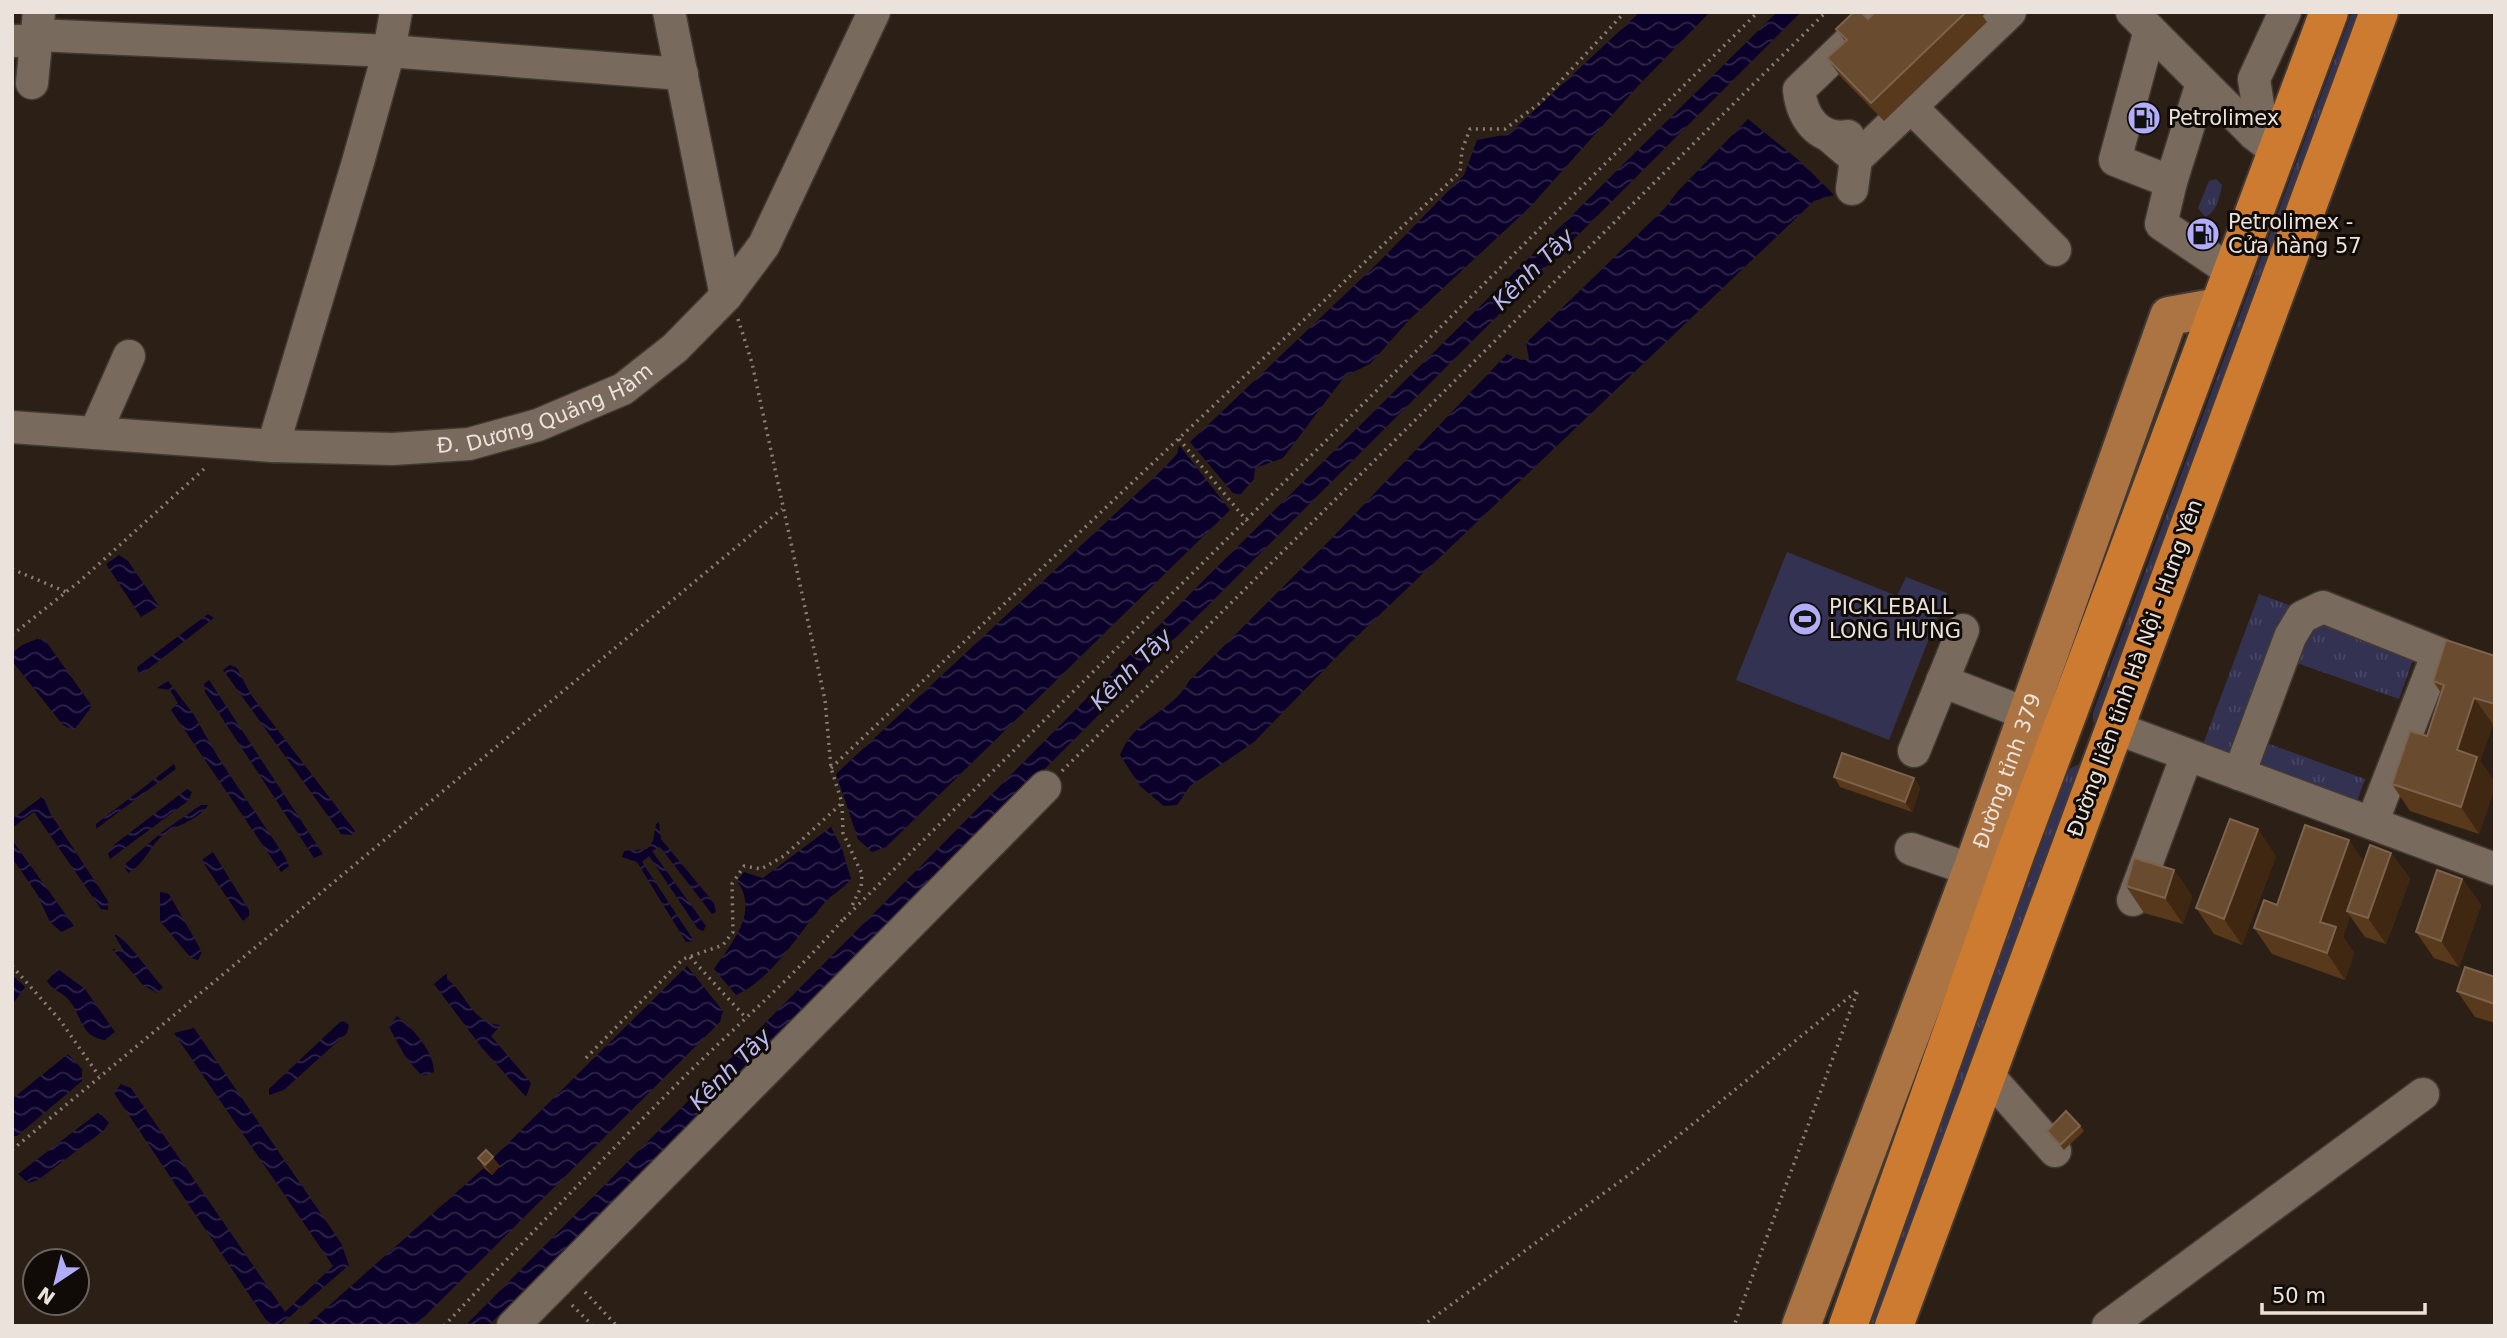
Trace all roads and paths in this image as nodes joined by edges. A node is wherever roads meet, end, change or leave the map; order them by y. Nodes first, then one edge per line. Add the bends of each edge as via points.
1 (396, 12) edge
2 (669, 12) edge
3 (874, 12) edge
4 (1625, 12) edge
5 (1758, 12) edge
6 (1826, 12) edge
7 (1880, 12) edge
8 (2010, 12) edge
9 (2285, 12) edge
10 (2329, 12) edge
11 (2379, 12) edge
12 (2141, 21) edge
13 (29, 30) edge
14 (389, 51) junction
15 (682, 74) junction
16 (2202, 82) junction
17 (32, 83) dead end
18 (1911, 107) junction
19 (1877, 118) edge
20 (1828, 135) junction
21 (2266, 143) junction
22 (2171, 181) junction
23 (2055, 250) dead end
24 (2226, 289) junction
25 (726, 296) junction
26 (129, 356) dead end
27 (12, 427) edge
28 (95, 433) junction
29 (1178, 439) junction
30 (232, 443) junction
31 (273, 446) junction
32 (782, 509) junction
33 (1247, 521) junction
34 (12, 569) edge
35 (66, 592) junction
36 (1963, 630) dead end
37 (12, 635) edge
38 (1942, 681) junction
39 (2027, 714) junction
40 (2060, 733) junction
41 (2107, 742) junction
42 (1914, 751) dead end
43 (2187, 755) junction
44 (831, 768) junction
45 (2239, 774) junction
46 (1045, 788) joint
47 (842, 803) junction
48 (2372, 823) junction
49 (1912, 849) dead end
50 (2495, 869) edge
51 (1988, 876) junction
52 (2133, 900) edge
53 (844, 919) junction
54 (690, 957) junction
55 (12, 966) edge
56 (747, 1019) junction
57 (586, 1058) dead end
58 (1986, 1073) junction
59 (99, 1076) junction
60 (2423, 1094) dead end
61 (12, 1150) edge
62 (2055, 1151) dead end
63 (566, 1272) junction
64 (1821, 1273) junction
65 (1861, 1288) junction
66 (444, 1326) edge
67 (513, 1326) edge
68 (617, 1326) edge
69 (1422, 1326) edge
70 (1734, 1326) edge
71 (1801, 1326) edge
72 (1848, 1326) edge
73 (1894, 1326) edge
74 (2108, 1326) edge

1 - 14 street
2 - 15 street
3 - 25 street, Đ. Dương Quảng Hàm via 788,201 764,245
4 - 29 path via 1540,103 1504,129 1470,130 1460,172
5 - 33 path
6 - 46 path
7 - 20 street via 1799,90 1806,119
8 - 18 street
9 - 21 street via 2254,79
10 - 21 highway
11 - 41 highway, Đường liên tỉnh Hà Nội - Hưng Yên
12 - 16 street
12 - 22 street via 2115,160
13 - 14 street
13 - 17 street
14 - 15 street
14 - 31 street
15 - 25 street
16 - 21 street
16 - 22 street
18 - 20 street via 1854,174
18 - 23 street
19 - 20 street via 1855,135
21 - 24 highway
22 - 24 street via 2161,224
24 - 39 main road, Đường tỉnh 379 via 2169,316
24 - 40 highway
25 - 31 street, Đ. Dương Quảng Hàm via 675,348 623,389 538,425 469,444 393,449
25 - 32 path via 744,329
26 - 28 street
27 - 28 street, Đ. Dương Quảng Hàm
28 - 30 street, Đ. Dương Quảng Hàm
29 - 33 path
29 - 44 path
30 - 31 street, Đ. Dương Quảng Hàm
30 - 35 path
32 - 44 path via 825,699
32 - 59 path
33 - 53 path
34 - 35 path
35 - 37 path
36 - 38 street
38 - 39 street
38 - 42 street
39 - 40 main road
39 - 51 main road, Đường tỉnh 379
40 - 41 highway
40 - 51 highway
41 - 43 street
41 - 58 highway, Đường liên tỉnh Hà Nội - Hưng Yên
43 - 45 street
43 - 52 street
44 - 47 path
45 - 48 street
45 - 48 street via 2290,637 2301,617 2323,607 2449,657
46 - 63 street
47 - 53 path via 843,833 862,874 861,887
47 - 54 path via 783,856 761,869 744,866 732,884 733,932 723,945
48 - 50 street
49 - 51 street
51 - 64 main road, Đường tỉnh 379
51 - 65 highway
53 - 56 path
54 - 56 path
54 - 57 path
55 - 59 path via 60,1020
56 - 66 path
58 - 62 street
58 - 73 highway, Đường liên tỉnh Hà Nội - Hưng Yên
59 - 61 path
60 - 74 street
63 - 67 street
63 - 68 path
64 - 65 main road
64 - 71 main road, Đường tỉnh 379
65 - 72 highway
69 - 70 path via 1641,1166 1858,990

